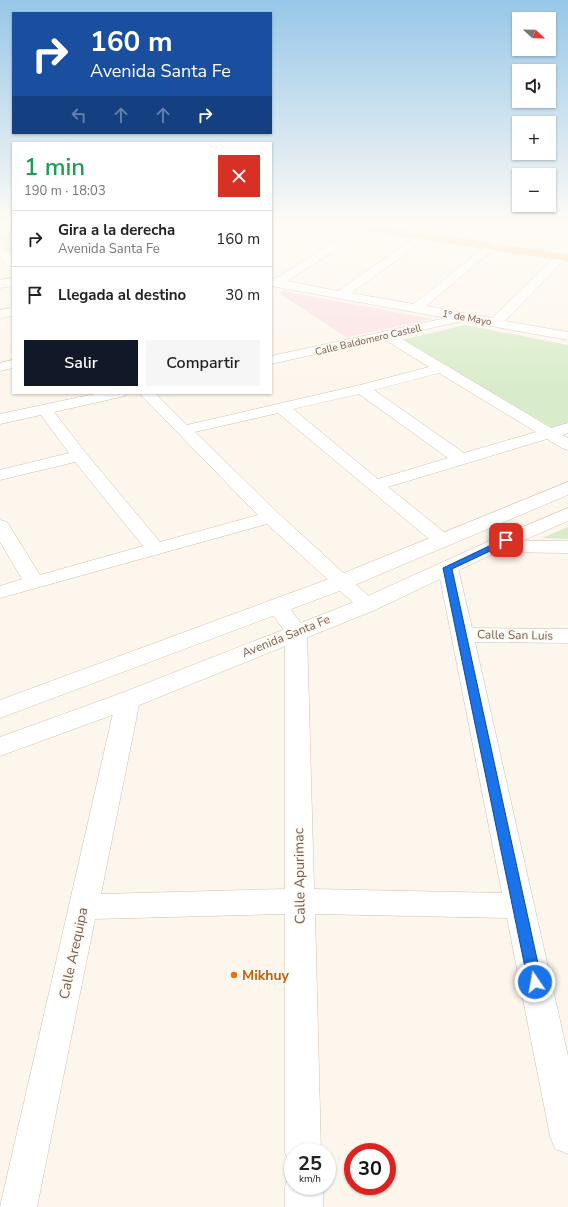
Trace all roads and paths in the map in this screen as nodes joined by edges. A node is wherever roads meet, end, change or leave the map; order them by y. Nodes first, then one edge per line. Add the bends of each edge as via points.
1 (365, 277) edge
2 (454, 277) edge
3 (543, 277) edge
4 (12, 282) edge
5 (274, 282) edge
6 (0, 284) edge
7 (341, 294) junction
8 (417, 308) junction
9 (12, 312) edge
10 (0, 314) edge
11 (465, 317) junction
12 (495, 322) junction
13 (386, 335) junction
14 (568, 336) edge
15 (272, 360) edge
16 (12, 364) edge
17 (0, 367) edge
18 (441, 368) junction
19 (362, 388) junction
20 (116, 394) edge
21 (147, 394) edge
22 (282, 408) junction
23 (45, 410) junction
24 (0, 419) edge
25 (568, 428) edge
26 (184, 430) junction
27 (550, 434) junction
28 (568, 445) edge
29 (79, 456) junction
30 (462, 460) junction
31 (0, 475) edge
32 (375, 485) junction
33 (568, 488) edge
34 (568, 514) edge
35 (271, 517) junction
36 (0, 526) edge
37 (442, 540) junction
38 (494, 546) junction
39 (568, 547) edge
40 (155, 548) junction
41 (448, 568) junction
42 (34, 582) junction
43 (342, 582) junction
44 (0, 592) edge
45 (367, 605) junction
46 (278, 606) junction
47 (296, 632) junction
48 (462, 635) junction
49 (568, 636) edge
50 (128, 700) junction
51 (0, 709) edge
52 (0, 747) edge
53 (299, 901) junction
54 (518, 906) junction
55 (83, 907) junction
56 (568, 1136) edge
57 (303, 1143) edge
58 (304, 1195) edge
59 (18, 1207) edge
60 (304, 1207) edge

1 - 7 street
2 - 8 street
3 - 12 street
4 - 6 street
5 - 7 street, 1º de Mayo
7 - 8 street, 1º de Mayo
8 - 11 street, 1º de Mayo
9 - 10 street
11 - 12 street, 1º de Mayo
11 - 13 street, Calle Baldomero Castell
12 - 14 street, 1º de Mayo
13 - 15 street, Calle Baldomero Castell
13 - 18 street
16 - 17 street
18 - 19 street
18 - 27 street
19 - 22 street
19 - 30 street
20 - 23 street
21 - 26 street
22 - 26 street
22 - 32 street
23 - 24 street
23 - 29 street
25 - 27 street
26 - 35 street
27 - 28 street
27 - 30 street
29 - 31 street
29 - 40 street
30 - 32 street
32 - 37 street
33 - 37 main road
34 - 38 main road, Avenida Santa Fe
35 - 40 street
35 - 43 street
36 - 42 street
37 - 43 main road
38 - 39 street
38 - 41 main road, Avenida Santa Fe
40 - 42 street
41 - 45 main road, Avenida Santa Fe
41 - 48 street
42 - 44 street
43 - 45 street
43 - 46 main road
45 - 47 main road, Avenida Santa Fe
46 - 47 street
46 - 51 main road
47 - 50 main road, Avenida Santa Fe
47 - 53 street, Calle Apurimac
48 - 49 street, Calle San Luis
48 - 54 street
50 - 52 main road, Avenida Santa Fe
50 - 55 street, Calle Arequipa
53 - 54 street
53 - 55 street
53 - 57 street, Calle Apurimac
54 - 56 street
55 - 59 street, Calle Arequipa
58 - 60 street

